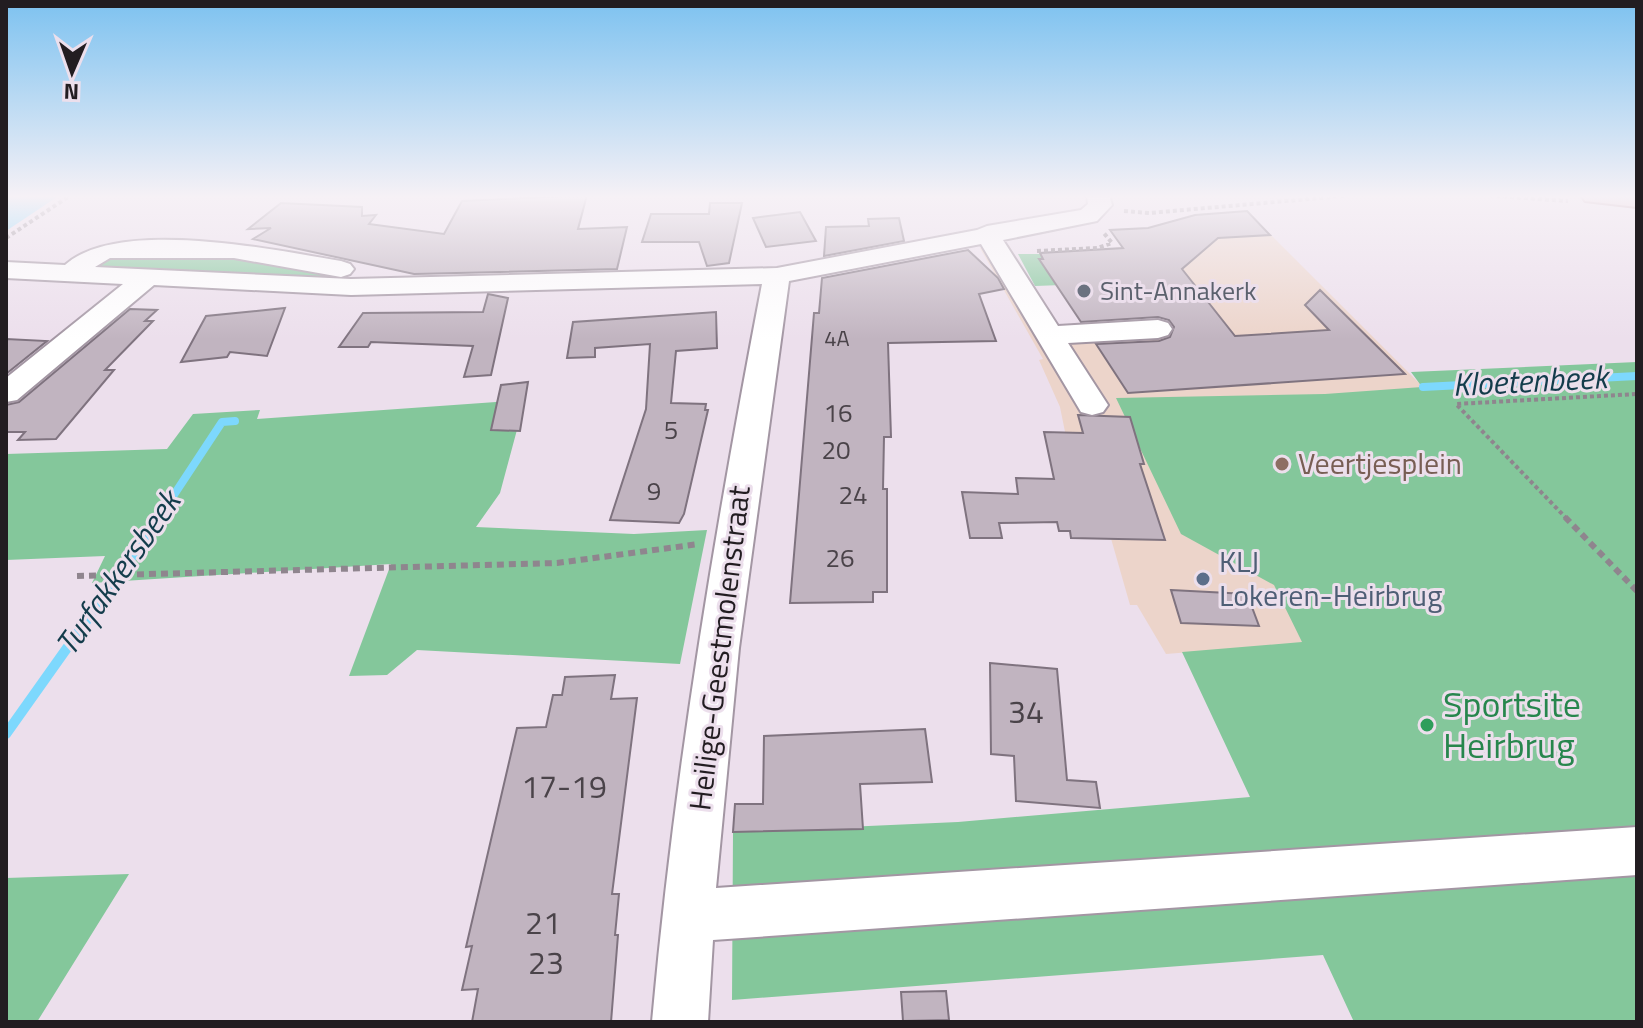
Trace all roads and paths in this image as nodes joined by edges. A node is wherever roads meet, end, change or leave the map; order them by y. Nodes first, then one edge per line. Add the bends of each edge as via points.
1 (938, 243) edge
2 (993, 243) edge
3 (6, 270) edge
4 (70, 272) junction
5 (777, 276) junction
6 (148, 277) junction
7 (384, 287) junction
8 (1158, 329) dead end
9 (1049, 335) junction
10 (6, 393) edge
11 (1637, 394) edge
12 (1092, 405) dead end
13 (732, 540) junction
14 (77, 576) dead end
15 (1637, 591) edge
16 (1637, 851) edge
17 (686, 916) junction
18 (680, 1022) edge

1 - 5 street
2 - 9 street
3 - 4 street
4 - 6 street
4 - 7 street via 106,251 234,250 346,270
5 - 7 street
5 - 13 street, Heilige-Geestmolenstraat
6 - 7 street
6 - 10 street
8 - 9 street
9 - 12 street
11 - 15 path via 1456,404
13 - 14 path via 557,563
13 - 17 street, Heilige-Geestmolenstraat
16 - 17 street
17 - 18 street, Heilige-Geestmolenstraat

